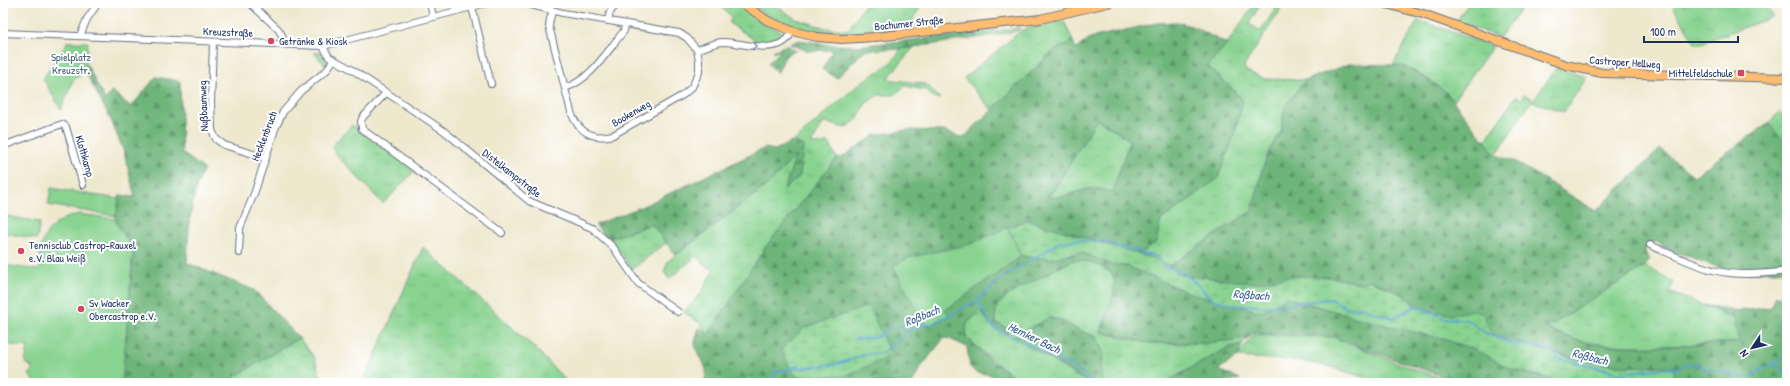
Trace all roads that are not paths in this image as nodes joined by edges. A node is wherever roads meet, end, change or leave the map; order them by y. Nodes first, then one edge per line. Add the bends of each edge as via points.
1 (98, 3) edge
2 (430, 3) edge
3 (487, 3) edge
4 (523, 3) edge
5 (618, 3) edge
6 (742, 3) edge
7 (1108, 3) edge
8 (1383, 3) edge
9 (254, 4) edge
10 (472, 7) junction
11 (553, 10) junction
12 (433, 16) junction
13 (608, 21) junction
14 (625, 24) junction
15 (792, 31) junction
16 (3, 33) edge
17 (80, 36) junction
18 (213, 42) junction
19 (283, 44) junction
20 (324, 46) junction
21 (697, 50) junction
22 (333, 60) junction
23 (1787, 78) edge
24 (491, 84) dead end
25 (565, 88) junction
26 (386, 93) junction
27 (3, 146) edge
28 (266, 158) junction
29 (83, 185) dead end
30 (502, 233) dead end
31 (1650, 244) dead end
32 (239, 253) dead end
33 (1787, 271) edge
34 (678, 312) dead end

1 - 17 street
2 - 12 street
3 - 10 street, Kreuzstraße
4 - 11 street
5 - 13 street via 610,12
6 - 15 main road, Bochumer Straße via 768,21
7 - 15 main road, Bochumer Straße via 1040,19 876,37 827,38
8 - 23 main road, Castroper Hellweg via 1423,14 1566,65 1602,73
9 - 19 street via 278,29
10 - 12 street, Kreuzstraße
10 - 24 street
11 - 13 street
11 - 25 street, Bookenweg via 549,26
12 - 20 street, Kreuzstraße
13 - 14 street
14 - 21 street via 679,33
14 - 25 street via 624,31 588,75
21 -> 15 street via 720,42 754,47 774,45 790,36
16 - 17 street, Kreuzstraße
17 - 18 street, Kreuzstraße
18 - 19 street, Kreuzstraße
18 - 28 street, Nußbaumweg via 213,134 219,143
19 - 20 street, Kreuzstraße
20 - 22 street
21 - 25 street, Bookenweg via 699,72 695,83 688,91 612,135 595,137 579,127 573,118
22 - 26 street, Distelkampstraße
22 - 28 street, Hecklenbruch via 327,70 300,91 283,112
26 - 30 street via 361,121 362,129
26 - 34 street, Distelkampstraße via 444,131 529,201 592,228 613,247 638,283
27 - 29 street, Klothkamp via 62,124 66,128
28 - 32 street, Hecklenbruch via 240,228
31 - 33 street via 1713,270 1745,273

